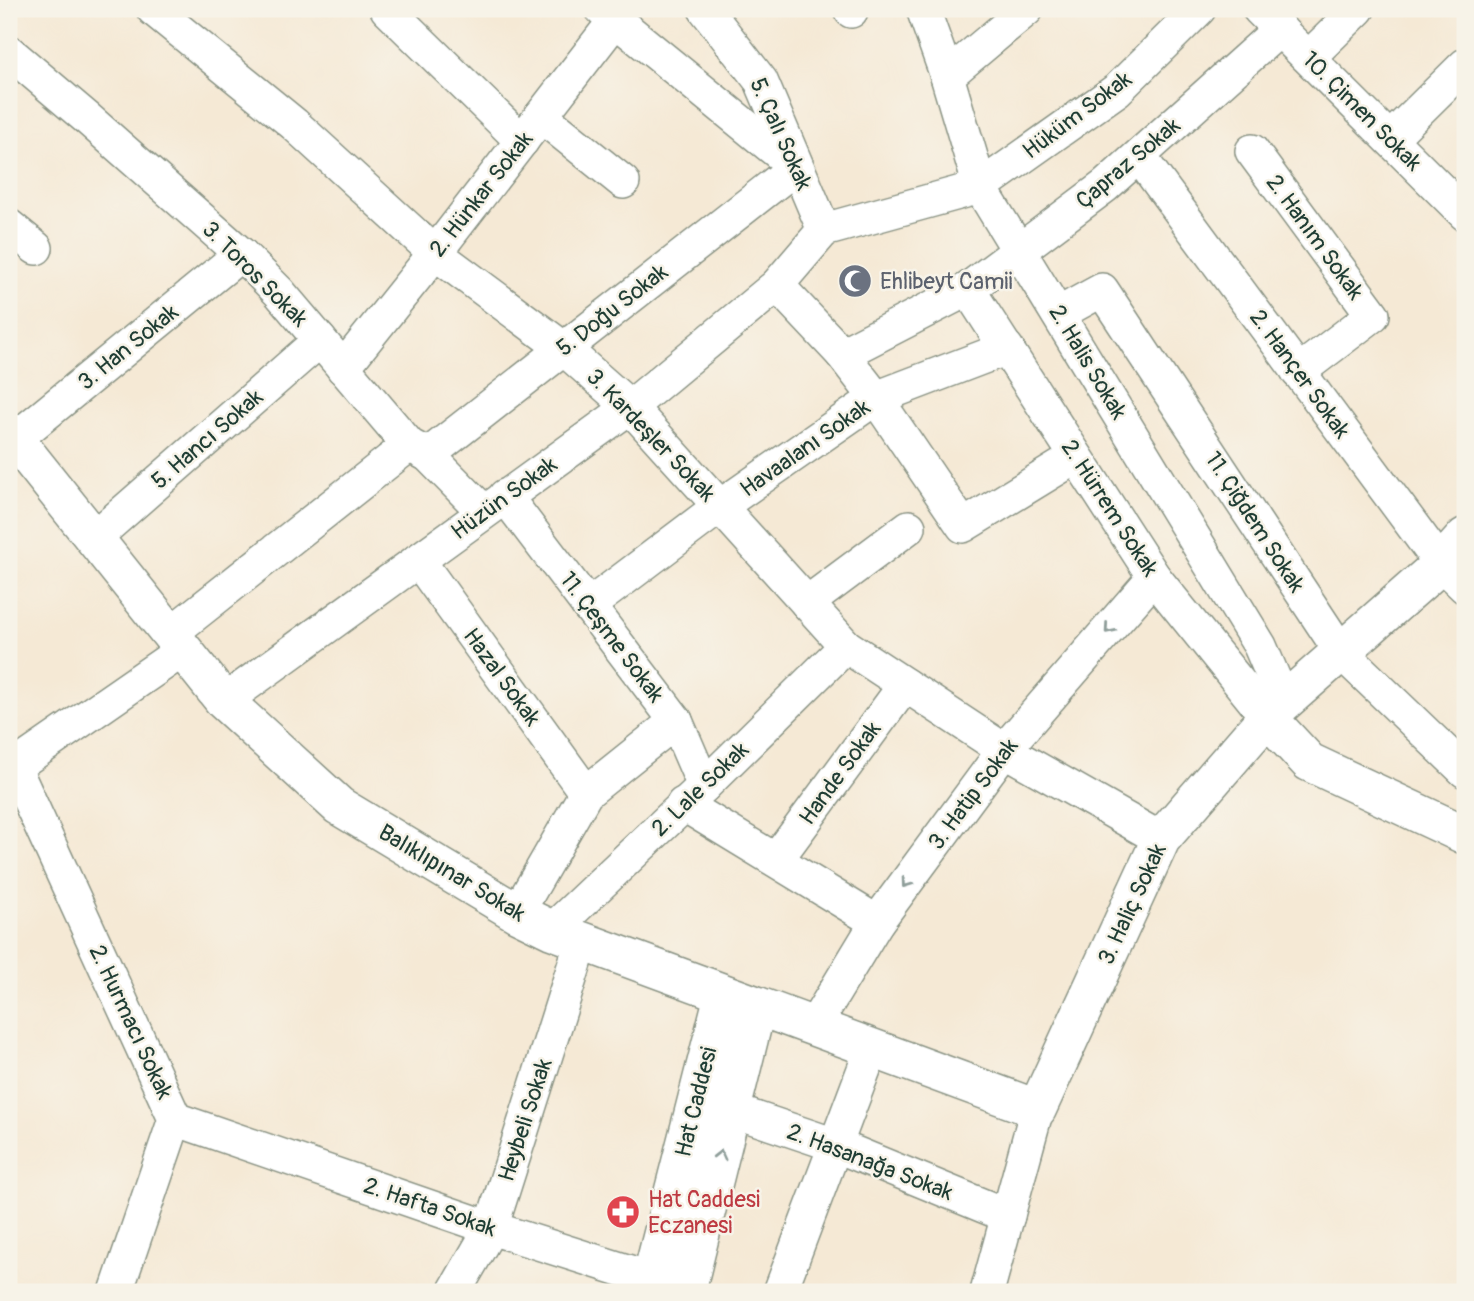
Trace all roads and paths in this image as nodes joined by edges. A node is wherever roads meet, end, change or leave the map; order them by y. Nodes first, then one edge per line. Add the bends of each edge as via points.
1 (153, 9) edge
2 (387, 9) edge
3 (705, 9) edge
4 (923, 9) edge
5 (1027, 9) edge
6 (1199, 9) edge
7 (1358, 9) edge
8 (609, 14) edge
9 (1270, 19) edge
10 (9, 52) edge
11 (1309, 57) junction
12 (1465, 65) edge
13 (947, 76) junction
14 (532, 129) junction
15 (1390, 139) junction
16 (1252, 151) dead end
17 (1139, 156) junction
18 (796, 167) junction
19 (623, 182) dead end
20 (980, 187) junction
21 (1465, 215) edge
22 (9, 226) edge
23 (824, 230) junction
24 (36, 248) dead end
25 (1020, 250) junction
26 (435, 253) junction
27 (241, 254) junction
28 (776, 285) junction
29 (968, 289) junction
30 (1058, 314) junction
31 (320, 340) junction
32 (563, 348) junction
33 (1007, 348) junction
34 (842, 354) junction
35 (343, 368) junction
36 (1298, 372) junction
37 (876, 398) junction
38 (630, 407) junction
39 (12, 435) edge
40 (419, 450) junction
41 (1076, 457) junction
42 (494, 504) junction
43 (719, 506) junction
44 (909, 527) dead end
45 (94, 538) junction
46 (418, 560) junction
47 (1457, 563) edge
48 (1154, 577) junction
49 (807, 603) junction
50 (588, 606) junction
51 (176, 642) junction
52 (846, 646) junction
53 (1341, 652) junction
54 (905, 685) junction
55 (224, 701) junction
56 (1275, 710) junction
57 (676, 721) junction
58 (1004, 750) junction
59 (11, 764) edge
60 (1465, 771) edge
61 (586, 793) junction
62 (694, 795) junction
63 (1465, 835) edge
64 (1161, 839) junction
65 (776, 860) junction
66 (517, 913) junction
67 (877, 922) junction
68 (567, 935) junction
69 (741, 1000) junction
70 (814, 1026) junction
71 (872, 1048) junction
72 (1037, 1109) junction
73 (731, 1110) junction
74 (175, 1119) junction
75 (835, 1145) junction
76 (1008, 1216) junction
77 (491, 1228) junction
78 (673, 1289) edge
79 (116, 1292) edge
80 (454, 1292) edge
81 (780, 1292) edge
82 (987, 1292) edge

1 - 26 street, 3. Kardeşler Sokak via 294,124
2 - 14 street
3 - 18 street, 5. Çalı Sokak via 761,81
4 - 13 street, 2. Halis Sokak
5 - 13 street
6 - 20 street, Hüküm Sokak via 1117,90
7 - 11 street
8 - 14 street, 2. Hünkar Sokak
8 - 18 street
9 - 11 street, 10. Çimen Sokak
9 - 17 street, Çapraz Sokak
10 - 27 street, 3. Toros Sokak
11 - 15 street, 10. Çimen Sokak
12 - 15 street
13 - 20 street, 2. Halis Sokak
14 - 19 street
14 - 26 street, 2. Hünkar Sokak
15 - 21 street, 10. Çimen Sokak
16 - 36 street, 2. Hanım Sokak via 1373,316
17 - 25 street, Çapraz Sokak
17 - 36 street, 2. Hançer Sokak
18 - 23 street, 5. Çalı Sokak
18 - 32 street, 5. Doğu Sokak
20 - 23 street
20 - 25 street, 2. Halis Sokak
22 - 24 street
23 - 28 street, Hüzün Sokak
25 - 29 street, Çapraz Sokak
25 - 30 street, 2. Halis Sokak
26 - 32 street, 3. Kardeşler Sokak
26 - 35 street, 2. Hünkar Sokak
27 - 31 street, 3. Toros Sokak
27 - 39 street, 3. Han Sokak
28 - 34 street
28 - 38 street, Hüzün Sokak
29 - 33 street, 2. Hürrem Sokak
29 - 34 street
30 - 53 street, 11. Çiğdem Sokak via 1102,290
30 - 56 street, 2. Halis Sokak via 1261,646
31 - 35 street, 3. Toros Sokak
31 - 45 street, 5. Hancı Sokak
32 - 38 street, 3. Kardeşler Sokak
32 - 40 street, 5. Doğu Sokak
33 - 37 street, Havaalanı Sokak
33 - 41 street, 2. Hürrem Sokak
34 - 37 street
35 - 40 street, 3. Toros Sokak
36 - 47 street, 2. Hançer Sokak
37 - 41 street via 963,526
37 - 43 street, Havaalanı Sokak
38 - 42 street, Hüzün Sokak
38 - 43 street, 3. Kardeşler Sokak
39 - 45 street, Balıklıpınar Sokak
40 - 42 street, 3. Toros Sokak
40 - 51 street, 5. Doğu Sokak
41 - 48 street, 2. Hürrem Sokak
42 - 46 street, Hüzün Sokak
42 - 50 street, 11. Çeşme Sokak
43 - 49 street, 3. Kardeşler Sokak
43 - 50 street, Havaalanı Sokak
44 - 49 street
45 - 51 street, Balıklıpınar Sokak
46 - 55 street, Hüzün Sokak
46 - 61 street, Hazal Sokak
47 - 53 street, 3. Haliç Sokak
48 - 56 street, 2. Hürrem Sokak
48 -> 58 street, 3. Hatip Sokak
49 - 52 street, 3. Kardeşler Sokak
50 - 57 street, 11. Çeşme Sokak
51 - 55 street, Balıklıpınar Sokak
51 - 59 street, 5. Doğu Sokak
52 - 54 street, 3. Kardeşler Sokak
52 - 62 street, 2. Lale Sokak
53 - 56 street, 3. Haliç Sokak
53 - 60 street, 11. Çiğdem Sokak
54 - 58 street, 3. Kardeşler Sokak
54 - 65 street, Hande Sokak
55 - 66 street, Balıklıpınar Sokak via 339,806
56 - 63 street via 1309,762
56 - 64 street, 3. Haliç Sokak
57 - 61 street
57 - 62 street, 11. Çeşme Sokak
58 - 64 street, 3. Kardeşler Sokak
58 -> 67 street, 3. Hatip Sokak
59 - 74 street, 2. Hurmacı Sokak
61 - 66 street
62 - 65 street
62 - 68 street, 2. Lale Sokak
64 - 72 street, 3. Haliç Sokak
65 - 67 street
66 - 68 street, Balıklıpınar Sokak
67 - 70 street, 3. Hatip Sokak
68 - 69 street, Balıklıpınar Sokak
68 - 77 street, Heybeli Sokak
69 - 70 street, Balıklıpınar Sokak
69 - 73 street, Hat Caddesi
69 - 78 street, Hat Caddesi
70 - 71 street, Balıklıpınar Sokak
71 - 72 street, Balıklıpınar Sokak
71 - 75 street
72 - 76 street, 3. Haliç Sokak
73 - 75 street, 2. Hasanağa Sokak
78 -> 73 street, Hat Caddesi
74 - 77 street, 2. Hafta Sokak
74 - 79 street, 2. Hurmacı Sokak
75 - 76 street, 2. Hasanağa Sokak
75 - 81 street
76 - 82 street, 3. Haliç Sokak
77 - 78 street, 2. Hafta Sokak
77 - 80 street, Heybeli Sokak

